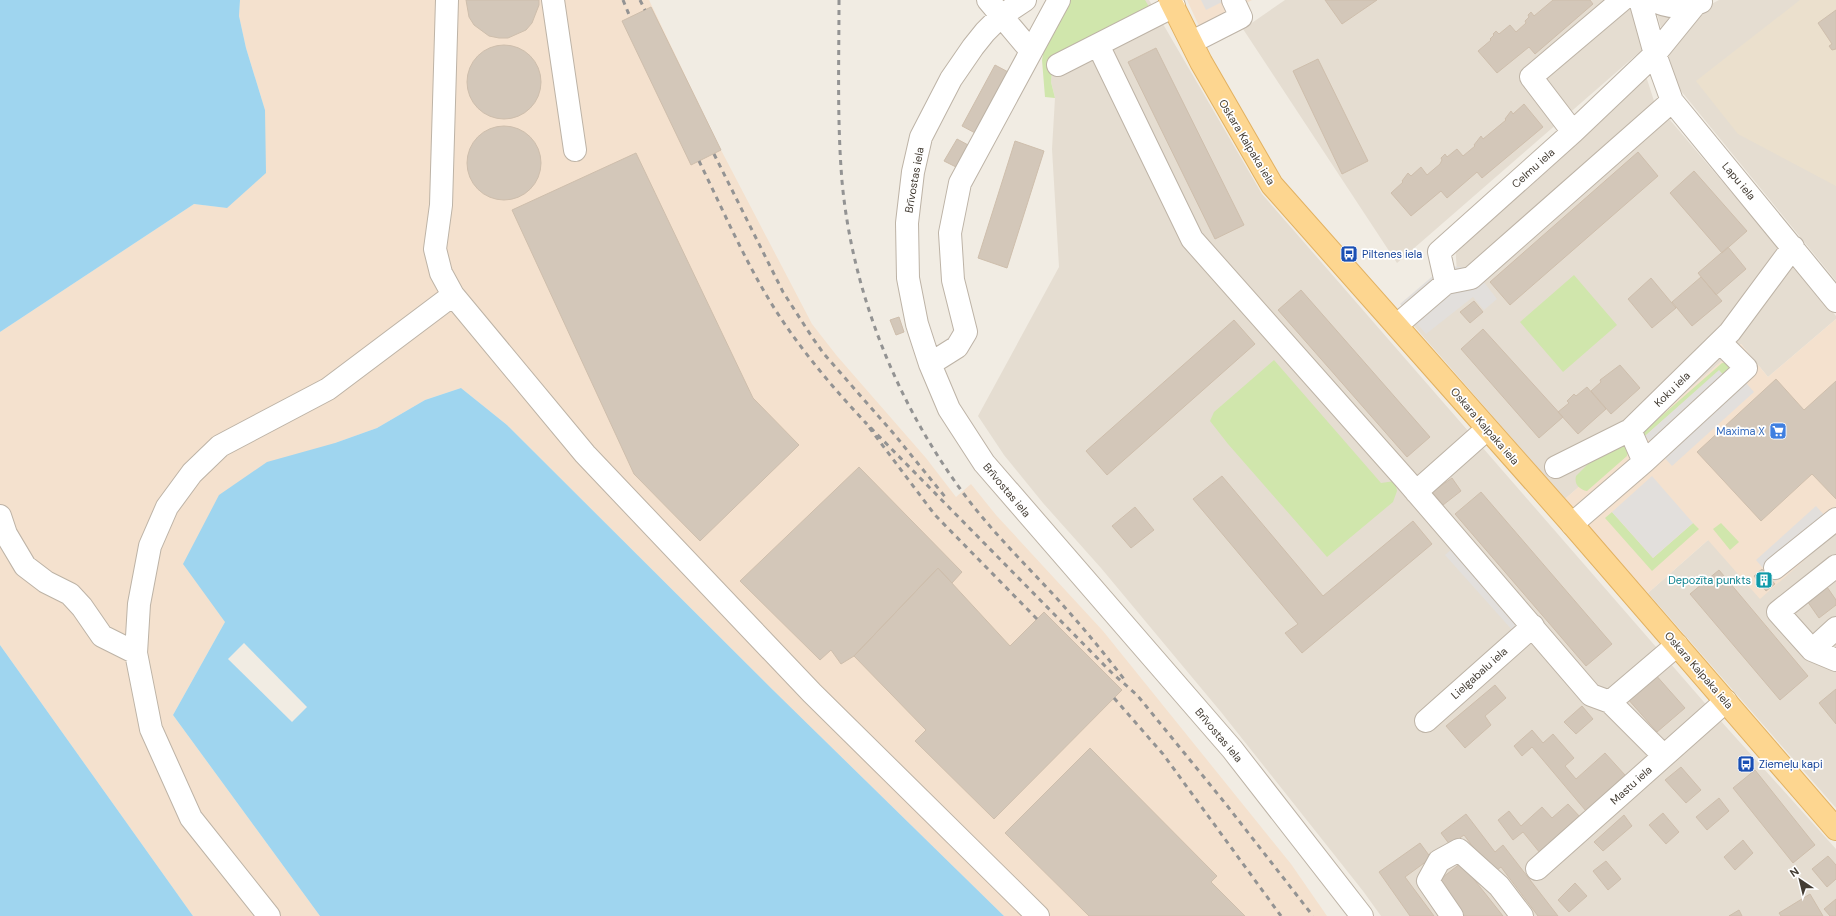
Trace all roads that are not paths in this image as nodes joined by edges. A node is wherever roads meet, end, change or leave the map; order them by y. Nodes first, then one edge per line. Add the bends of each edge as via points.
1 (447, 0) edge
2 (553, 0) edge
3 (1025, 0) edge
4 (1059, 0) edge
5 (1233, 0) edge
6 (1622, 0) edge
7 (1640, 0) edge
8 (1653, 0) edge
9 (1701, 1) edge
10 (1172, 3) edge
11 (995, 8) edge
12 (1192, 42) junction
13 (1098, 46) junction
14 (1032, 51) junction
15 (1655, 54) junction
16 (1058, 65) dead end
17 (1672, 101) junction
18 (1573, 132) junction
19 (576, 150) dead end
20 (1793, 247) junction
21 (1446, 283) junction
22 (452, 295) junction
23 (1836, 301) edge
24 (1397, 325) junction
25 (1720, 342) junction
26 (930, 364) junction
27 (1487, 429) junction
28 (1630, 430) junction
29 (1644, 462) junction
30 (1556, 467) dead end
31 (1416, 492) junction
32 (0, 516) edge
33 (1836, 519) edge
34 (1572, 524) junction
35 (1836, 566) edge
36 (1775, 568) dead end
37 (1532, 626) junction
38 (1836, 628) edge
39 (1677, 644) junction
40 (1812, 650) junction
41 (136, 653) junction
42 (1836, 660) edge
43 (1726, 701) junction
44 (1610, 702) junction
45 (1426, 721) dead end
46 (1664, 756) junction
47 (1836, 829) edge
48 (1537, 869) dead end
49 (269, 916) edge
50 (1038, 916) edge
51 (1362, 916) edge
52 (1452, 916) edge
53 (1522, 916) edge

1 - 22 street via 441,206 435,249 441,273
2 - 19 street
3 - 11 street, Brīvostas iela
4 - 14 street
5 - 12 street via 1241,17
6 - 18 street via 1531,77
7 - 15 street
8 - 9 street via 1673,7
9 - 15 street, Celmu iela
10 - 12 main road, Oskara Kalpaka iela
10 - 13 street
11 - 14 street
11 - 26 street, Brīvostas iela via 985,32 951,79 922,137 913,172 907,223 908,278 917,324
12 - 24 main road, Oskara Kalpaka iela via 1272,185
13 - 16 street
13 - 31 street via 1192,239
14 - 26 street via 960,183 950,233 953,280 966,332 957,347
15 - 17 street, Lapu iela
15 - 18 street, Celmu iela
17 - 20 street, Lapu iela
17 - 21 street via 1470,278
18 - 21 street, Celmu iela via 1439,252
20 - 23 street, Lapu iela
20 - 25 street, Koku iela
21 - 24 street
22 - 41 street via 328,389 220,446 192,472 167,507 150,546 139,604
22 - 50 street via 584,454 812,693
24 - 27 main road, Oskara Kalpaka iela
25 - 28 street, Koku iela
25 - 29 street via 1746,368
26 - 51 street, Brīvostas iela via 949,409 984,463 1232,749
27 - 31 street
27 - 34 main road, Oskara Kalpaka iela
28 - 29 street
28 - 30 street, Koku iela
29 - 34 street
31 - 37 street
32 - 41 street via 6,534 25,566 46,582 70,594 102,636
33 - 36 street
34 - 39 main road, Oskara Kalpaka iela
35 - 40 street via 1778,612
37 - 44 street via 1591,695
37 - 45 street, Lielgabalu iela
38 - 40 street
39 - 43 main road, Oskara Kalpaka iela
39 - 44 street
40 - 42 street
41 - 49 street via 151,729 185,806 198,829
43 - 46 street, Mastu iela
43 - 47 main road, Oskara Kalpaka iela
44 - 46 street
46 - 48 street, Mastu iela
52 - 53 street via 1428,881 1439,861 1459,850 1499,886

